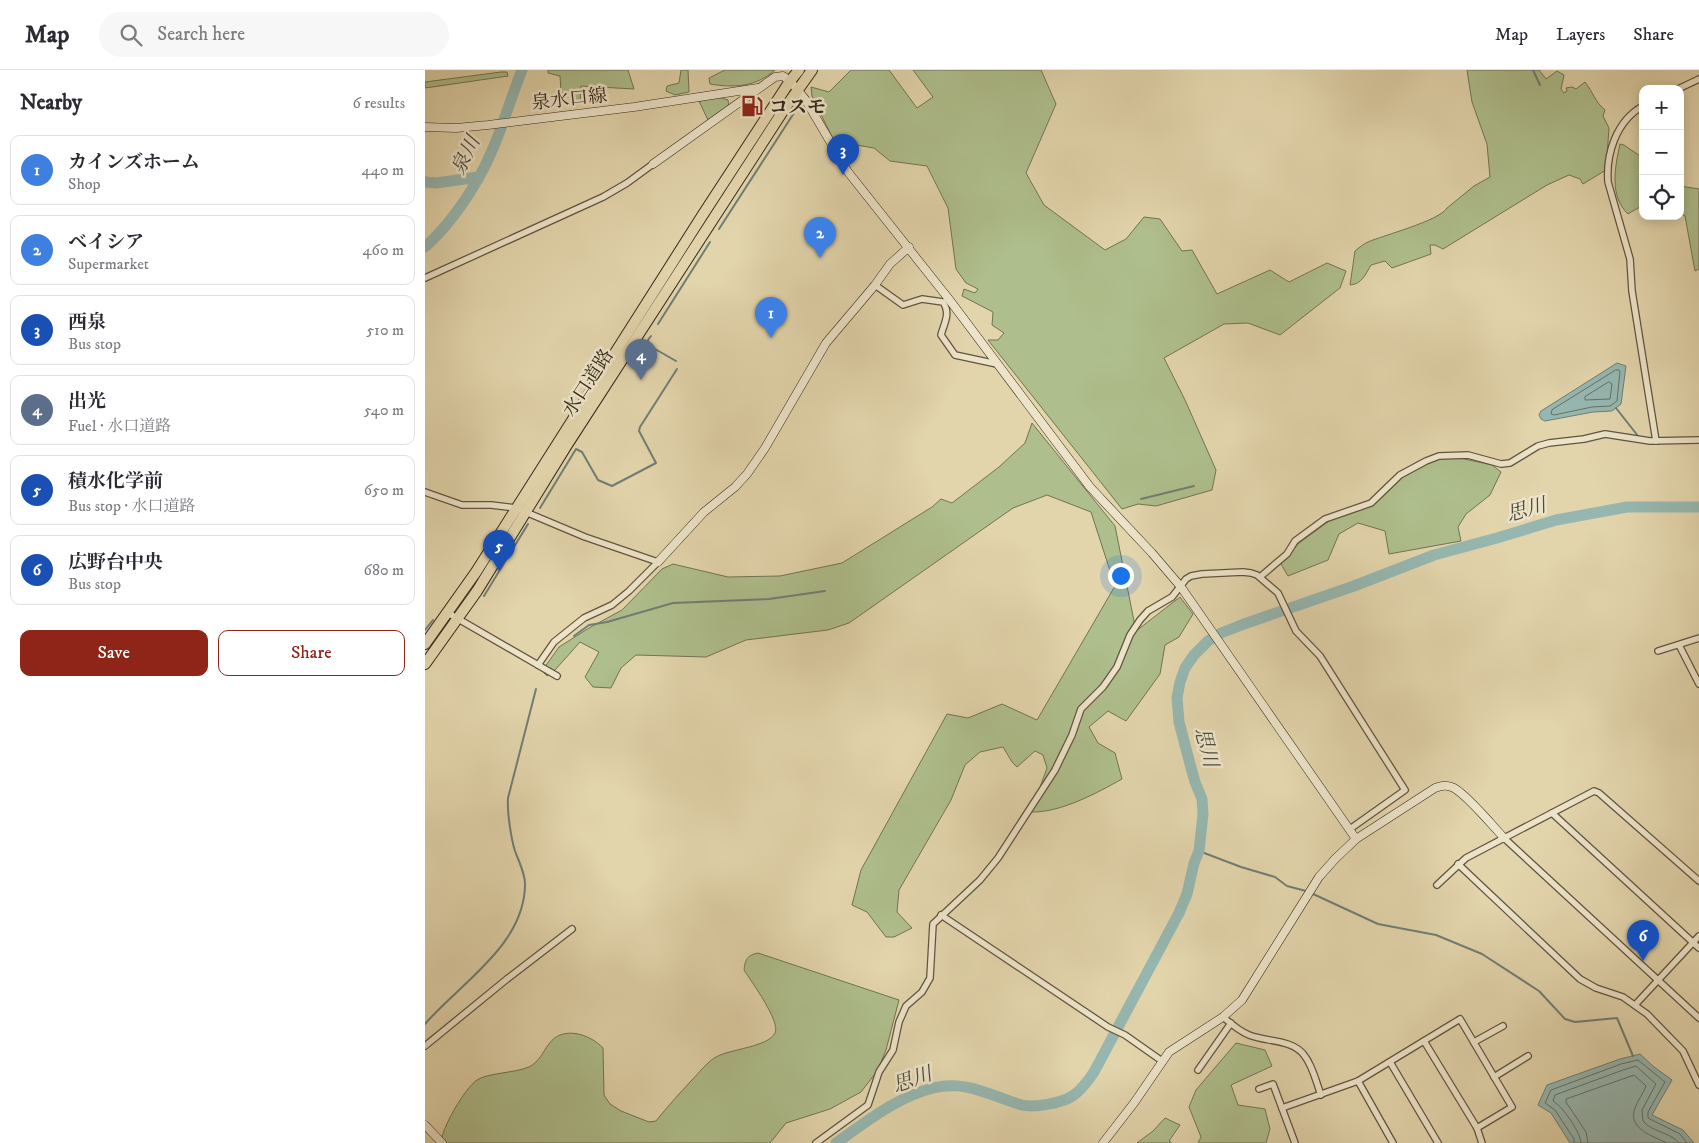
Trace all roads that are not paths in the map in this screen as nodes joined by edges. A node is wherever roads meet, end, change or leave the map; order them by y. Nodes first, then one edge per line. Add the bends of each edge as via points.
1 (799, 70) edge
2 (812, 70) edge
3 (1699, 79) edge
4 (790, 81) junction
5 (1684, 86) edge
6 (758, 88) junction
7 (797, 90) junction
8 (1639, 109) edge
9 (425, 127) edge
10 (653, 164) joint
11 (909, 248) junction
12 (425, 278) edge
13 (875, 284) junction
14 (946, 300) junction
15 (997, 364) junction
16 (1699, 440) edge
17 (1656, 441) junction
18 (425, 492) edge
19 (516, 508) junction
20 (527, 512) junction
21 (658, 562) junction
22 (1260, 578) junction
23 (1181, 587) junction
24 (448, 613) junction
25 (458, 620) junction
26 (1699, 638) edge
27 (425, 644) edge
28 (1679, 645) junction
29 (1658, 651) dead end
30 (425, 664) edge
31 (538, 665) junction
32 (557, 676) dead end
33 (1699, 684) edge
34 (1552, 813) junction
35 (1350, 829) junction
36 (1504, 838) junction
37 (1356, 839) junction
38 (1458, 864) junction
39 (1699, 881) edge
40 (1437, 885) dead end
41 (941, 915) junction
42 (572, 929) dead end
43 (1699, 936) edge
44 (1693, 943) junction
45 (1699, 948) edge
46 (1658, 980) junction
47 (1635, 1005) junction
48 (1223, 1017) junction
49 (1699, 1018) edge
50 (1231, 1023) junction
51 (1503, 1026) dead end
52 (1425, 1041) junction
53 (1474, 1042) junction
54 (425, 1046) edge
55 (1528, 1056) dead end
56 (1162, 1061) junction
57 (1390, 1062) junction
58 (1198, 1070) dead end
59 (1494, 1076) junction
60 (1358, 1082) junction
61 (1699, 1085) edge
62 (1259, 1089) dead end
63 (1321, 1094) junction
64 (1282, 1108) junction
65 (425, 1125) edge
66 (1477, 1128) junction
67 (442, 1143) edge
68 (816, 1143) edge
69 (1103, 1143) edge
70 (1295, 1143) edge
71 (1393, 1143) edge
72 (1438, 1143) edge
73 (1482, 1143) edge

1 - 4 highway, 水口道路
2 - 7 highway, 水口道路
3 - 5 street
4 - 6 street, 泉水口線 via 783,76 775,77
4 - 7 street
4 - 19 highway, 水口道路
6 - 9 street, 泉水口線 via 491,124
6 - 10 street
7 - 11 street via 848,172
7 - 20 highway, 水口道路
8 - 17 street via 1618,130 1607,169 1630,258 1631,291
10 - 12 street via 603,197
11 - 13 street via 890,264
11 - 14 street
13 - 14 street via 903,305 922,299
13 - 21 street via 826,343 747,474 704,512
14 - 15 street
14 - 15 street via 948,315 941,335 955,355
15 - 23 street via 1090,487
16 - 17 street
17 - 22 street via 1605,434 1538,446 1510,463 1501,464 1468,455 1439,456 1400,475 1371,503 1325,519 1295,541 1287,554
18 - 19 street via 462,505
19 - 20 street
19 - 24 highway, 水口道路
20 - 21 street via 585,537
20 - 25 highway, 水口道路
21 - 31 street via 629,592 612,605 584,618 554,642
22 - 23 street via 1243,572 1202,574 1186,579
22 - 35 street via 1278,593 1296,631 1320,656 1405,790
23 - 35 street
23 - 41 street via 1140,620 1117,667 1081,709 1064,753 1044,789 998,858 980,880
24 - 25 street
24 - 27 highway, 水口道路
25 - 30 highway, 水口道路
25 - 31 street
26 - 28 street
28 - 29 street
28 - 33 street
31 - 32 street
34 - 36 street
34 - 39 street via 1594,791 1599,793
34 - 44 street
35 - 37 street
36 - 37 street via 1453,787 1443,785
36 - 38 street
36 - 46 street
37 - 48 street via 1319,877 1241,1000
38 - 40 street
38 - 47 street via 1580,979
41 - 56 street
41 - 68 street via 933,924 931,978 922,992 906,1006 893,1050 879,1072 868,1105
42 - 54 street
43 - 44 street
44 - 45 street
44 - 46 street
46 - 47 street
46 - 49 street
47 - 61 street via 1683,1051
48 - 50 street
48 - 56 street via 1169,1052
50 - 58 street
50 - 63 street via 1249,1035 1293,1046 1303,1053
51 - 53 street
52 - 53 street via 1460,1019
52 - 57 street
52 - 66 street
53 - 59 street
55 - 59 street
56 - 69 street
57 - 60 street
57 - 72 street
59 - 66 street via 1512,1107
60 - 63 street
60 - 71 street
62 - 64 street via 1273,1084
63 - 64 street
64 - 70 street
65 - 67 street
66 - 73 street

